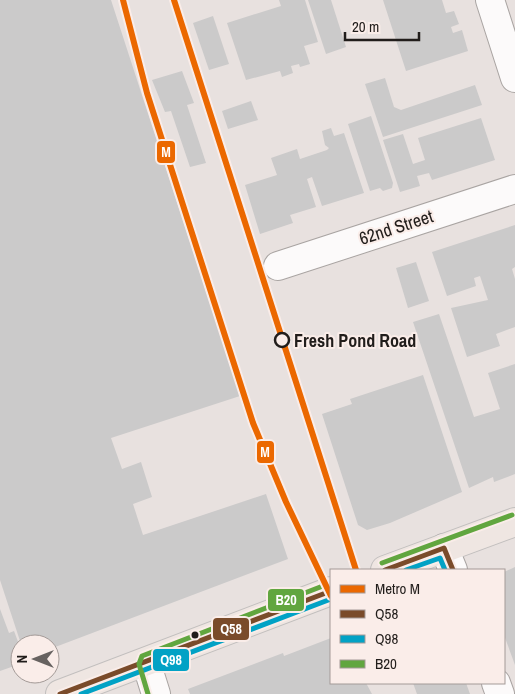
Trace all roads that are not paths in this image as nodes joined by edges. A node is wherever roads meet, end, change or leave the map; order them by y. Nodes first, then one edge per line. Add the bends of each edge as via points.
1 (490, 0) edge
2 (515, 78) edge
3 (515, 189) edge
4 (278, 266) dead end
5 (515, 522) edge
6 (448, 559) edge
7 (391, 569) edge
8 (330, 591) edge
9 (146, 662) junction
10 (60, 694) edge
11 (156, 694) edge

1 - 2 street
3 - 4 street, 62nd Street
5 - 6 main road
6 - 7 main road
8 - 9 main road
9 - 10 main road
9 - 11 street

